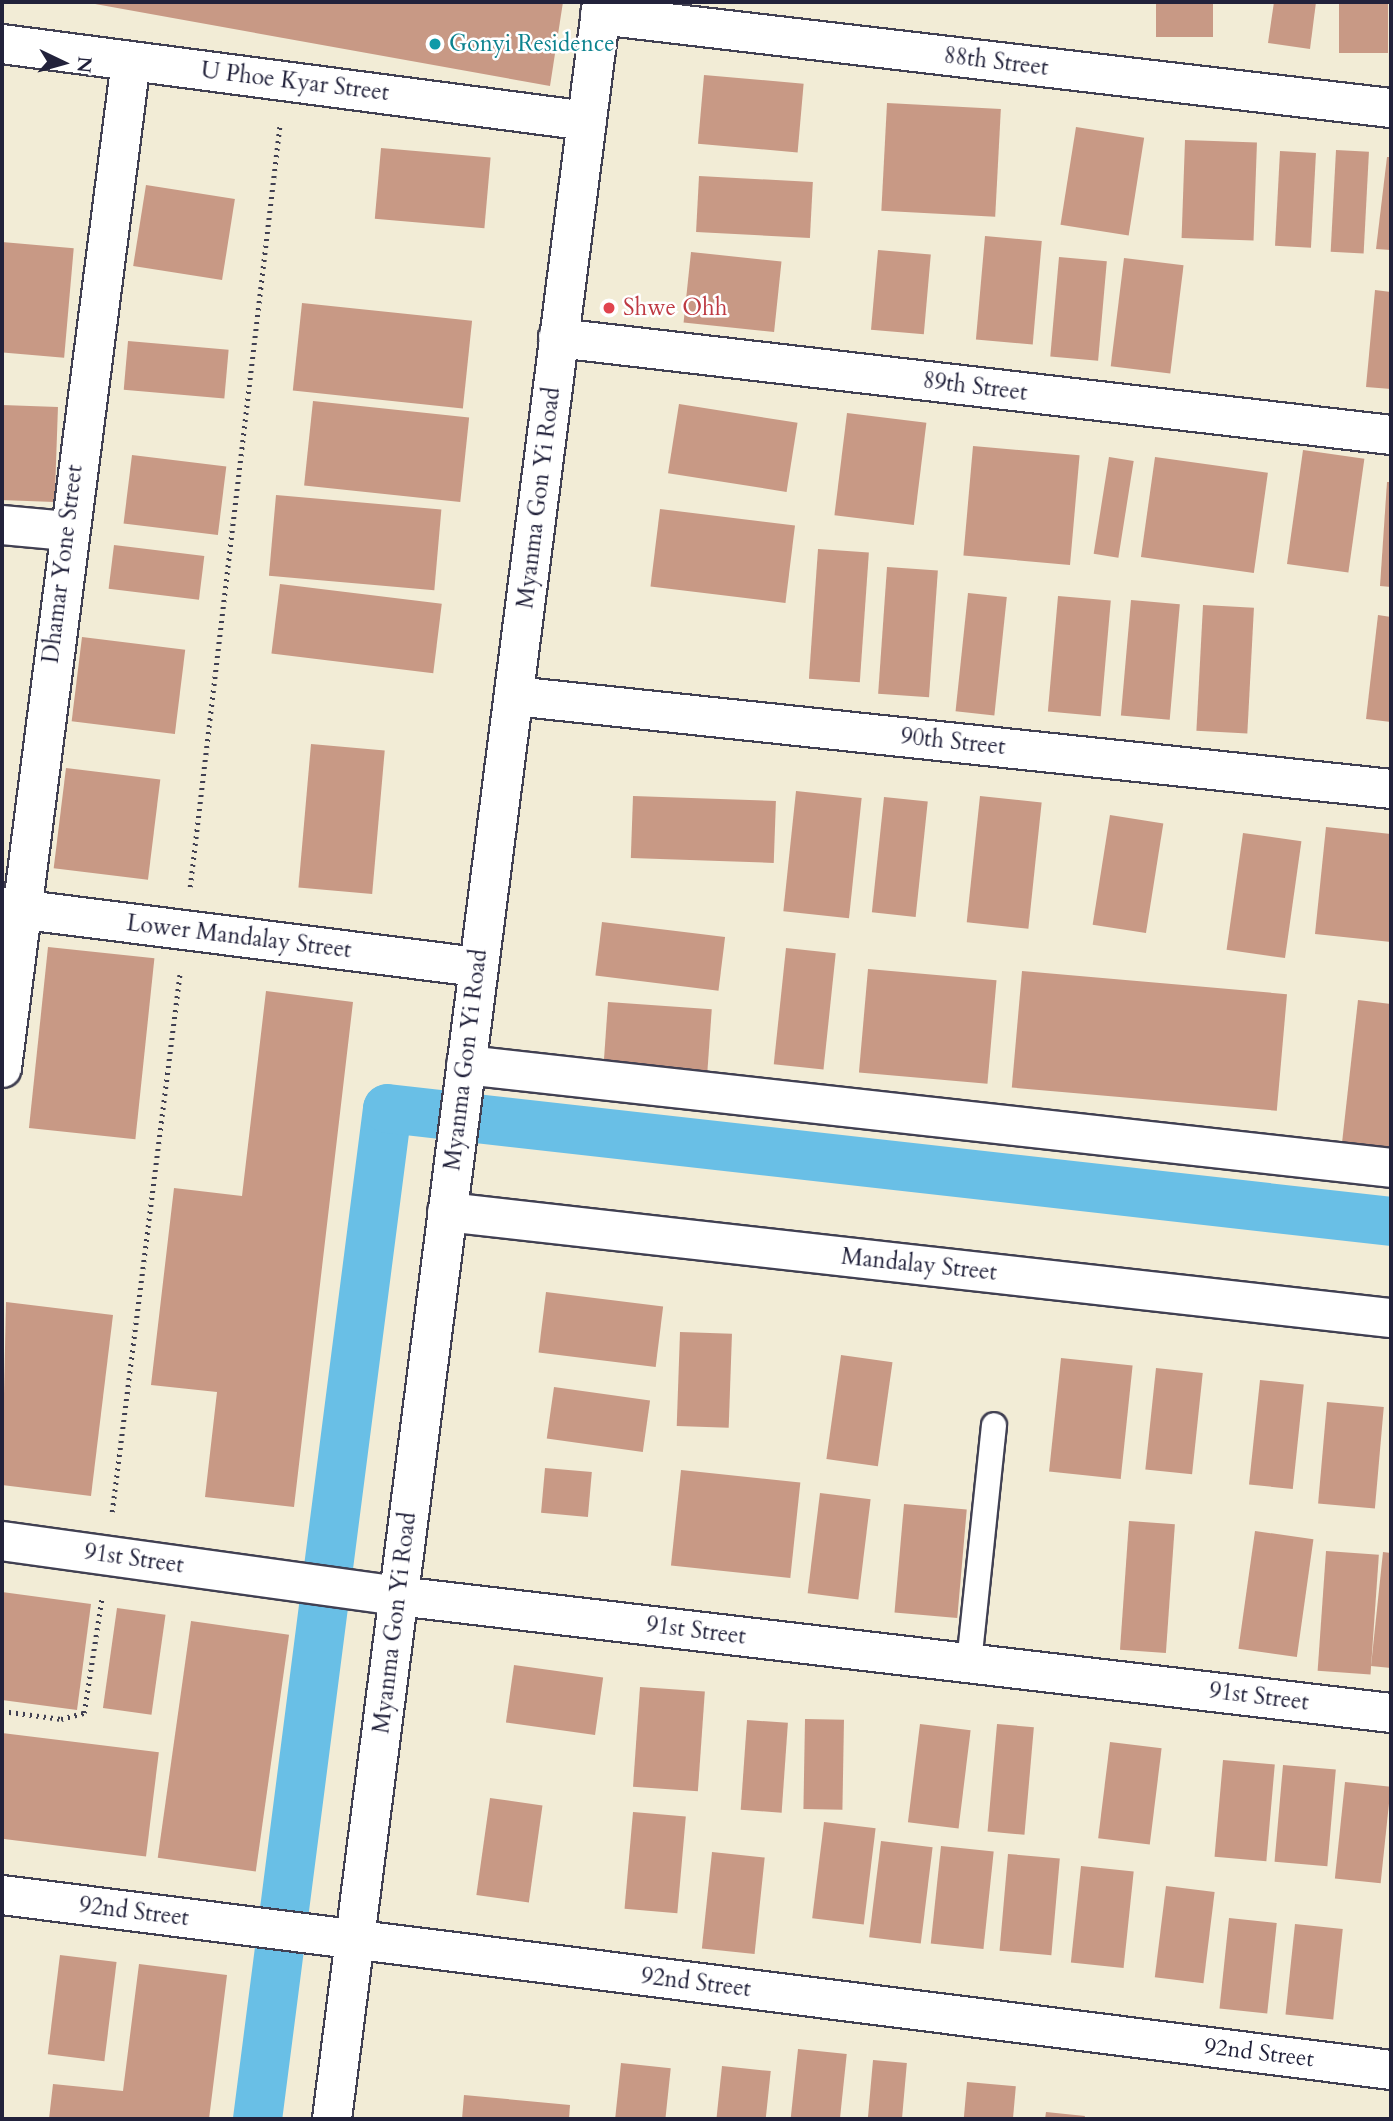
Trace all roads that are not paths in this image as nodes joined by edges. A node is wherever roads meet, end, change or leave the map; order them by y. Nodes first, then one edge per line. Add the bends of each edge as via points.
1 (601, 9) edge
2 (2, 44) edge
3 (131, 61) junction
4 (1391, 108) edge
5 (587, 121) junction
6 (558, 338) junction
7 (1391, 435) edge
8 (2, 524) edge
9 (67, 531) junction
10 (514, 696) junction
11 (1391, 789) edge
12 (11, 908) edge
13 (477, 967) junction
14 (466, 1065) junction
15 (2, 1068) edge
16 (1391, 1168) edge
17 (447, 1212) junction
18 (1391, 1318) edge
19 (994, 1425) dead end
20 (2, 1541) edge
21 (398, 1596) junction
22 (969, 1663) junction
23 (1391, 1713) edge
24 (2, 1895) edge
25 (355, 1941) junction
26 (1391, 2070) edge
27 (332, 2119) edge

1 - 4 street, 88th Street
1 - 5 street, Myanma Gon Yi Road
2 - 3 street, U Phoe Kyar Street
3 - 5 street, U Phoe Kyar Street
3 - 9 street, Dhamar Yone Street
5 - 6 street, Myanma Gon Yi Road
6 - 7 street, 89th Street
6 - 10 street, Myanma Gon Yi Road
8 - 9 street
9 - 12 street, Dhamar Yone Street
10 - 11 street, 90th Street
10 - 13 street, Myanma Gon Yi Road
12 - 13 street, Lower Mandalay Street
12 - 15 street, Dhamar Yone Street
13 - 14 street, Myanma Gon Yi Road
14 - 16 street
14 - 17 street, Myanma Gon Yi Road
17 - 18 street, Mandalay Street
17 - 21 street, Myanma Gon Yi Road
19 - 22 lane
20 - 21 street, 91st Street
21 - 22 street, 91st Street
21 - 25 street, Myanma Gon Yi Road
22 - 23 street, 91st Street
24 - 25 street, 92nd Street
25 - 26 street, 92nd Street
25 - 27 street, Myanma Gon Yi Road

